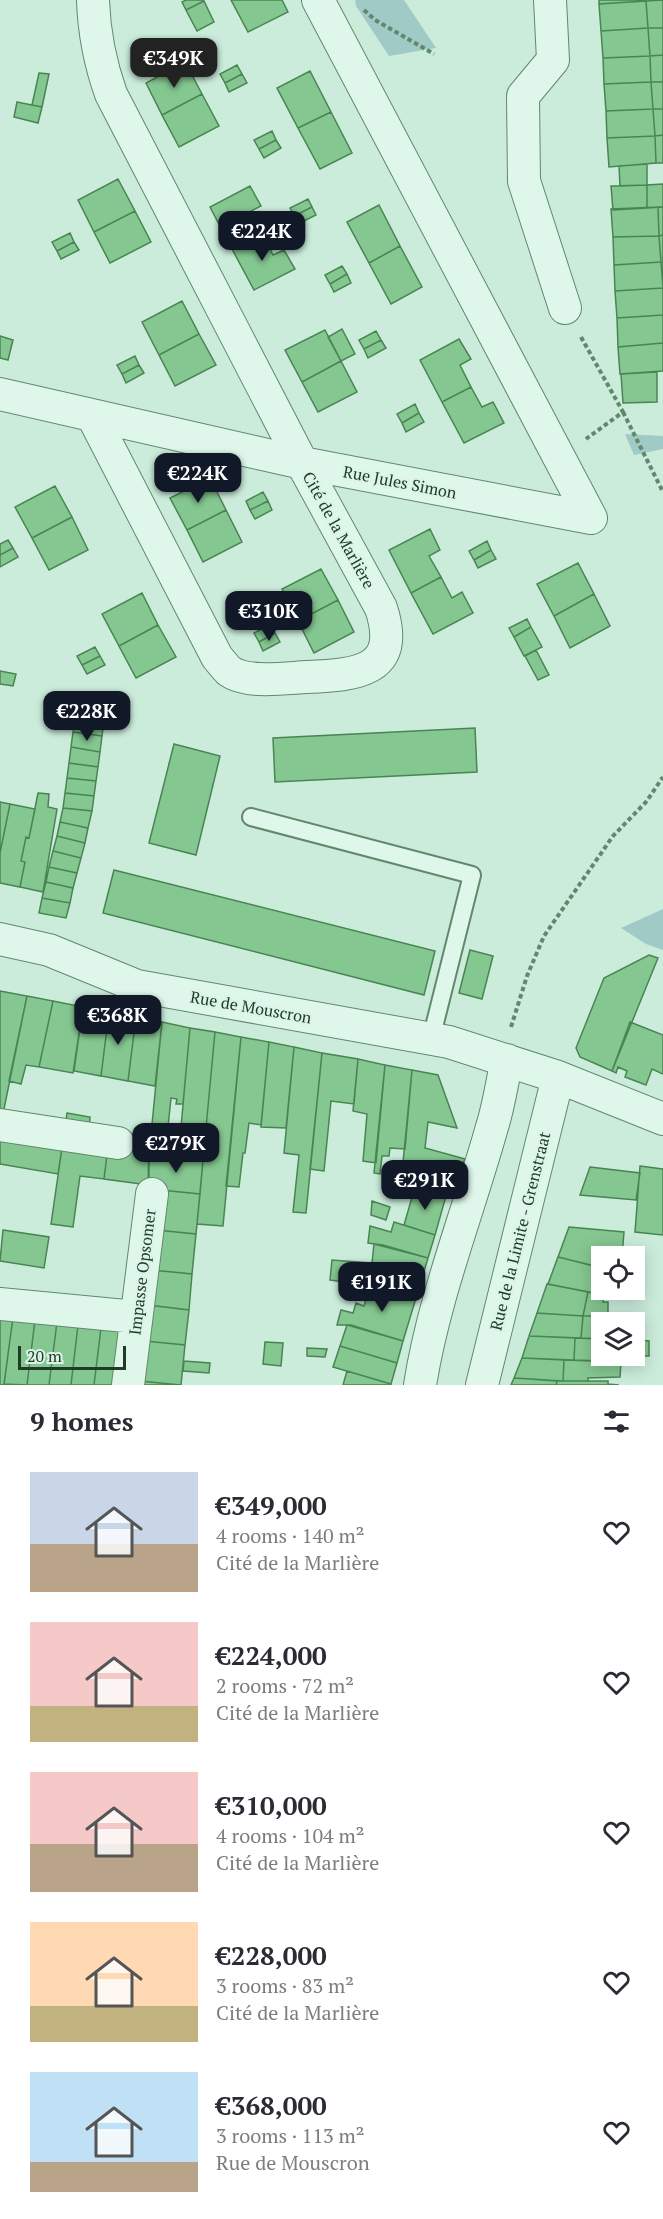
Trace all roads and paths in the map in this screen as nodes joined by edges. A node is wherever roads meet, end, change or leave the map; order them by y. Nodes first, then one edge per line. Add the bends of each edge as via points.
1 (93, 0) edge
2 (318, 0) edge
3 (550, 0) edge
4 (360, 7) dead end
5 (434, 54) dead end
6 (565, 308) joint
7 (0, 394) edge
8 (622, 412) junction
9 (92, 415) junction
10 (559, 458) junction
11 (302, 463) junction
12 (663, 492) edge
13 (663, 777) edge
14 (251, 817) dead end
15 (0, 939) edge
16 (430, 1039) junction
17 (504, 1059) junction
18 (558, 1077) junction
19 (663, 1119) edge
20 (0, 1125) edge
21 (118, 1143) dead end
22 (152, 1194) dead end
23 (0, 1304) edge
24 (136, 1317) junction
25 (128, 1385) edge
26 (420, 1385) edge
27 (482, 1385) edge

1 - 11 street, Cité de la Marlière via 94,29 111,94
2 - 10 street
3 - 6 street via 554,60 523,96 524,181
4 - 5 path
6 - 8 path
7 - 9 street, Rue Jules Simon
8 - 10 path
8 - 12 path
9 - 11 street, Rue Jules Simon
9 - 11 street, Cité de la Marlière via 217,657 231,672 243,676 258,679 356,673 376,662 386,642 381,608
10 - 11 street, Rue Jules Simon via 591,518
13 - 17 path via 646,802 613,836 544,936 527,976
14 - 16 lane via 472,875
15 - 16 street, Rue de Mouscron via 56,952 137,986
16 - 17 street, Rue de Mouscron
17 - 18 street, Rue de Mouscron
17 - 26 street via 493,1126 443,1287
18 - 19 street, Rue de Mouscron
18 - 27 street, Rue de la Limite - Grenstraat
20 - 21 street
22 - 24 street, Impasse Opsomer
23 - 24 street
24 - 25 street, Impasse Opsomer

